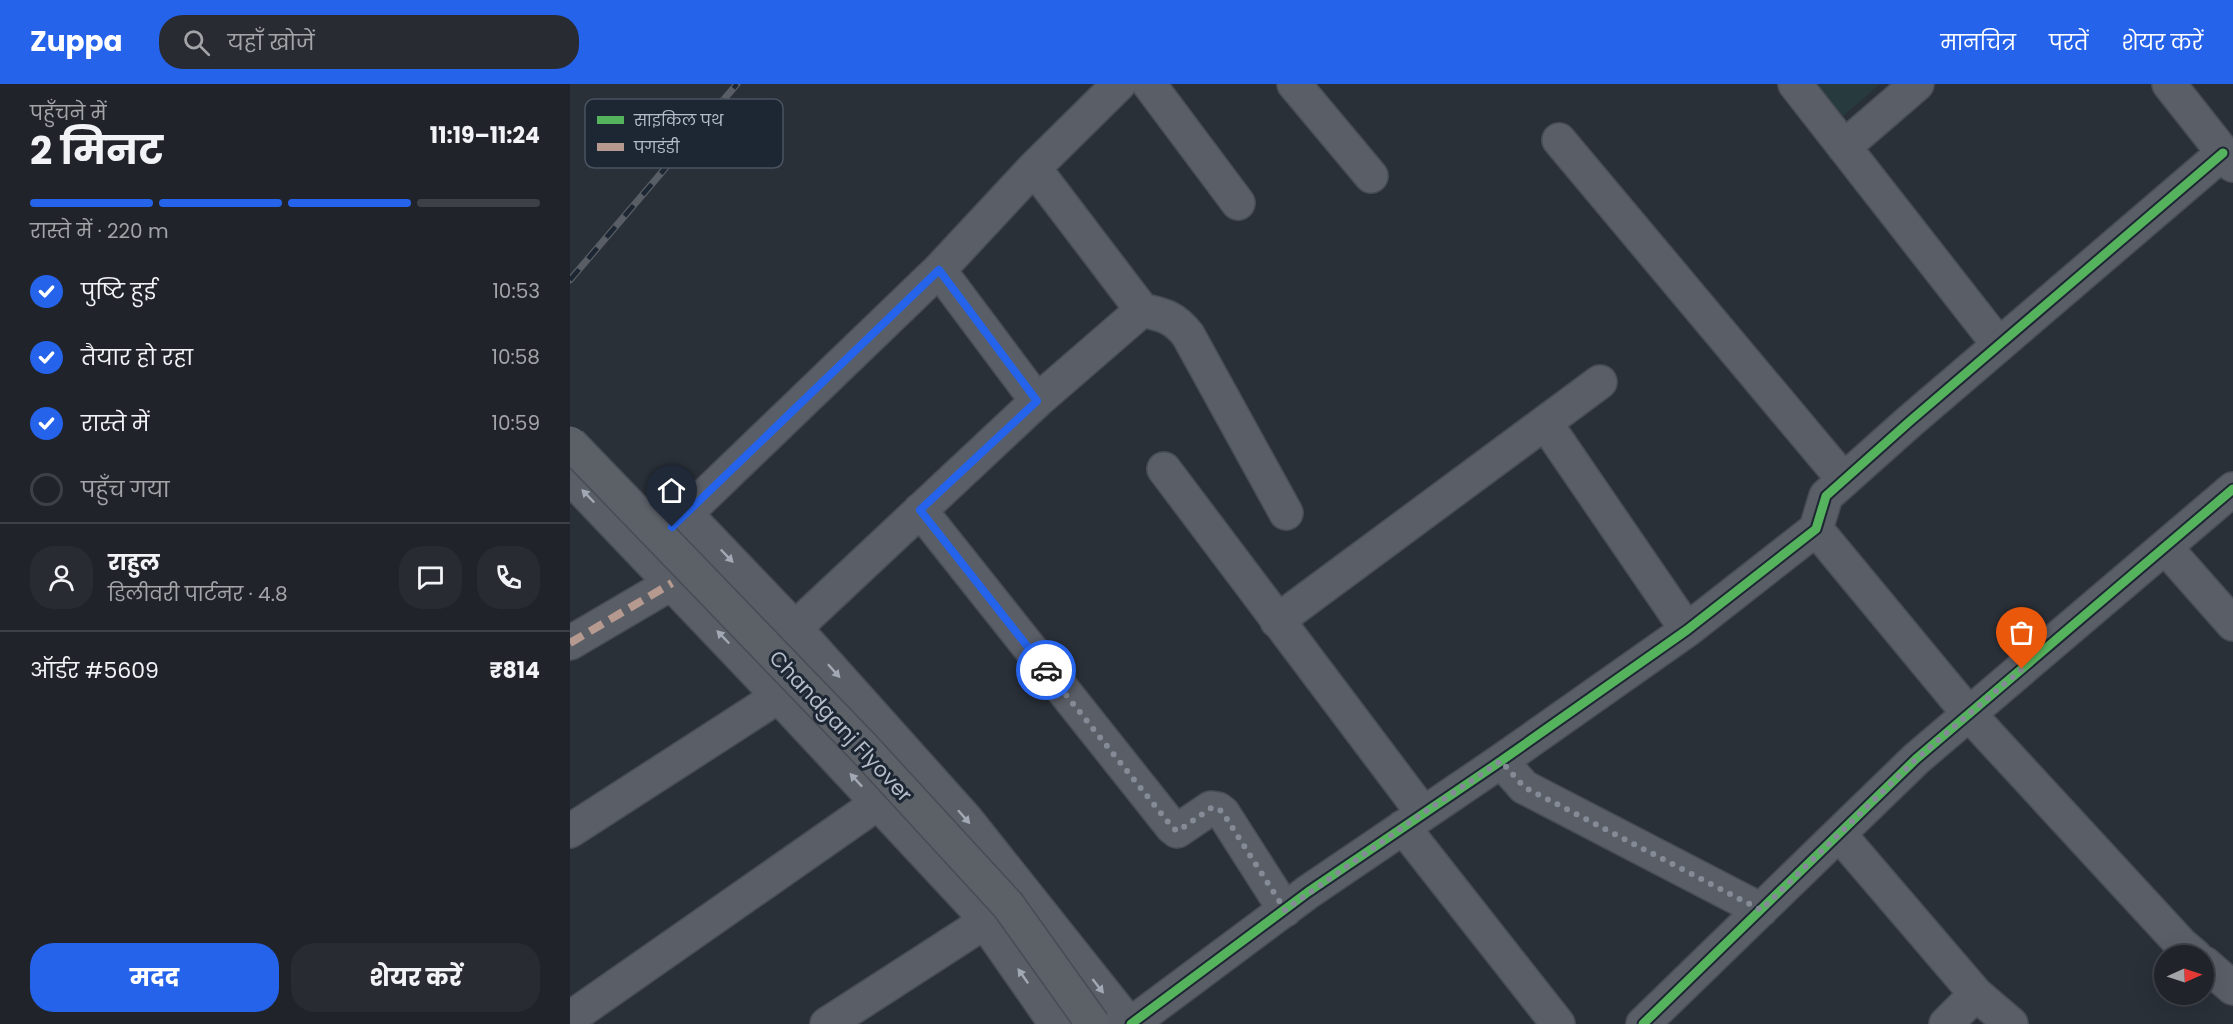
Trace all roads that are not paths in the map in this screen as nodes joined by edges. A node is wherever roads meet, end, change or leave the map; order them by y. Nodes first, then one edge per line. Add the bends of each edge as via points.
1 (1119, 84) edge
2 (1149, 84) edge
3 (1294, 84) edge
4 (1795, 84) edge
5 (1917, 84) edge
6 (2169, 84) edge
7 (1559, 140) dead end
8 (1844, 147) junction
9 (2228, 159) edge
10 (1034, 168) junction
11 (1371, 176) dead end
12 (1239, 203) dead end
13 (939, 270) junction
14 (1142, 310) junction
15 (1999, 345) junction
16 (1600, 382) dead end
17 (1037, 401) junction
18 (1546, 424) junction
19 (570, 443) edge
20 (1164, 470) dead end
21 (570, 477) edge
22 (1844, 480) junction
23 (2233, 489) edge
24 (920, 510) junction
25 (1286, 513) dead end
26 (686, 514) junction
27 (1816, 529) junction
28 (2165, 547) junction
29 (643, 553) junction
30 (672, 583) junction
31 (1277, 621) junction
32 (2233, 624) edge
33 (795, 628) junction
34 (1687, 630) junction
35 (570, 643) edge
36 (779, 696) junction
37 (1969, 714) junction
38 (1501, 761) junction
39 (878, 803) junction
40 (1413, 820) junction
41 (570, 831) edge
42 (1839, 834) junction
43 (1285, 910) junction
44 (1761, 910) junction
45 (985, 922) junction
46 (2182, 945) edge
47 (2214, 972) edge
48 (2233, 988) edge
49 (1976, 994) junction
50 (576, 1014) edge
51 (827, 1024) edge
52 (1056, 1024) edge
53 (1093, 1024) edge
54 (1130, 1024) edge
55 (1558, 1024) edge
56 (1642, 1024) edge
57 (1946, 1024) edge
58 (2011, 1024) edge

1 - 10 street
2 - 12 street
3 - 11 street
4 - 8 street
5 - 8 street
6 - 9 street
7 - 22 street
8 - 15 street
9 - 15 street
10 - 13 street
10 - 14 street
13 - 17 street
13 - 26 street
14 - 17 street
14 - 25 street via 1177,321 1188,335
15 - 22 street
16 - 18 street
17 - 24 street
18 - 31 street
18 - 34 street
19 - 53 main road, Chandganj Flyover, bridge via 862,746 1008,905
20 - 31 street
29 -> 21 street
22 - 27 street via 1826,496
23 - 28 street
24 - 33 street
24 - 43 street via 1172,827 1177,831 1211,808 1218,808
26 - 29 street
26 -> 33 street
27 - 34 street
27 - 37 street
28 - 32 street
28 - 37 street
29 - 30 street
30 - 35 street
36 -> 30 street
31 - 40 street
33 -> 54 street via 966,819
34 - 38 street
39 -> 36 street
36 - 41 street
37 - 42 street
37 - 46 street
38 - 40 street
38 - 44 street via 1524,787
39 - 45 street
39 - 50 street
40 - 43 street
40 - 55 street
42 - 44 street
42 - 49 street
43 - 54 street
44 - 56 street
45 - 51 street
52 -> 45 street
47 - 48 street
49 - 57 street
49 - 58 street

